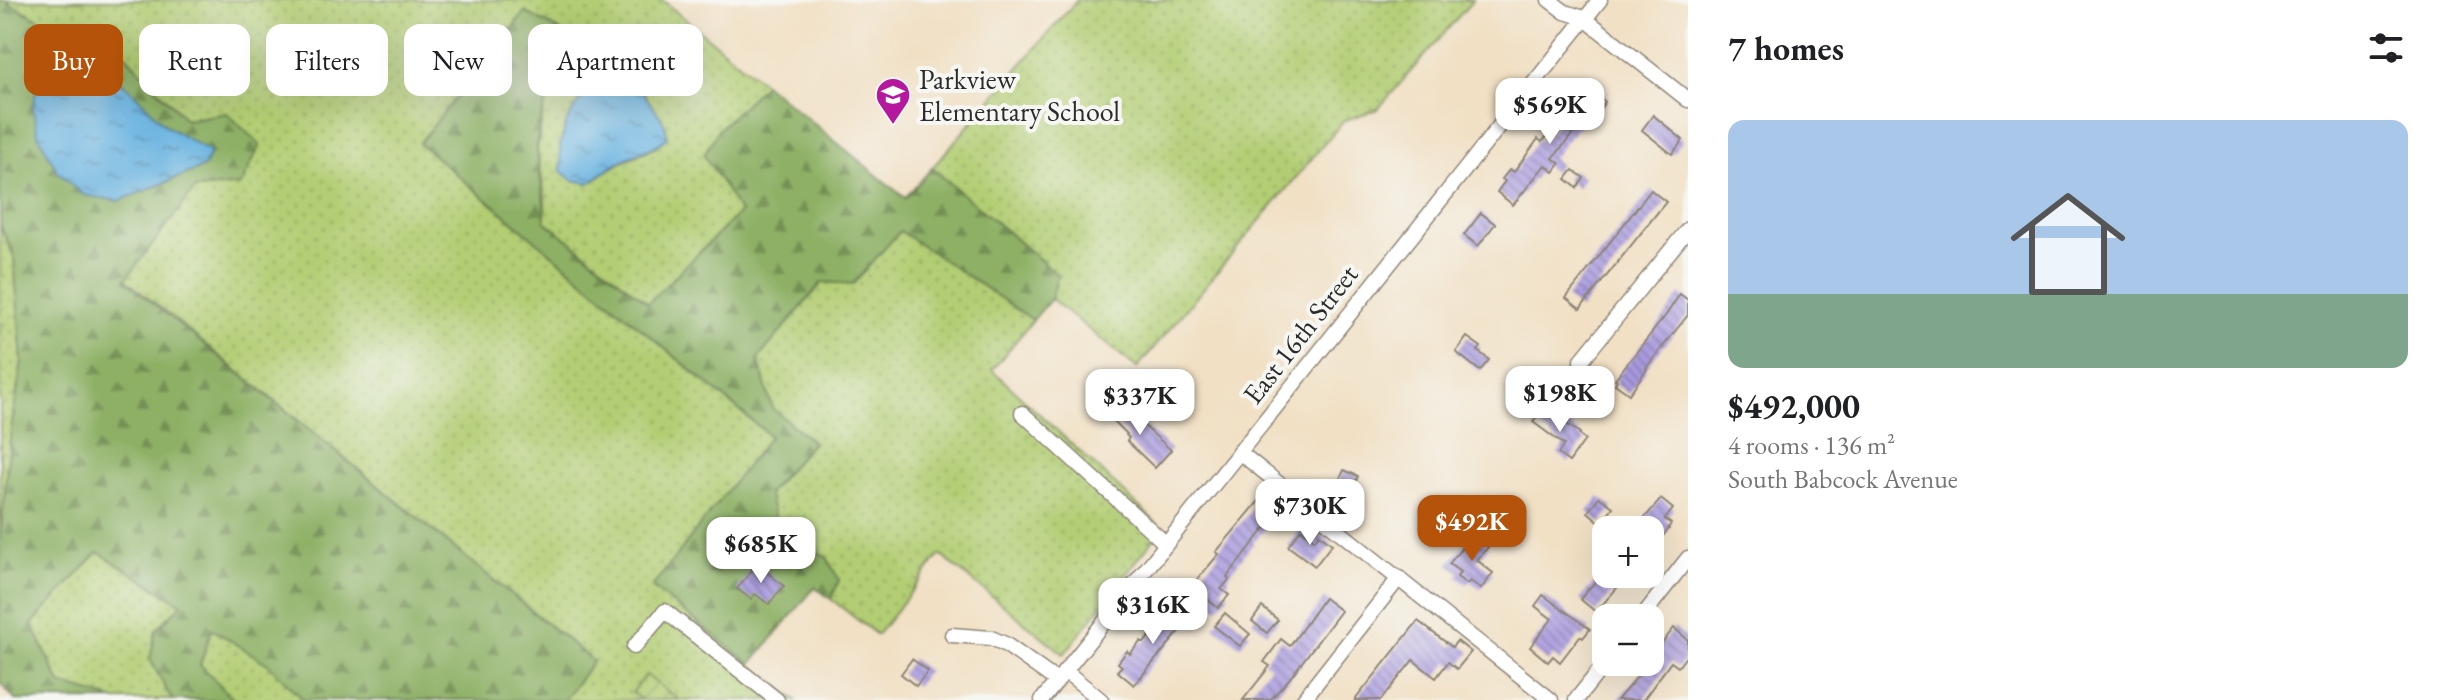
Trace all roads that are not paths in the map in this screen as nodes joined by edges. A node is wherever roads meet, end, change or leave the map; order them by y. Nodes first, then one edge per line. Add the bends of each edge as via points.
1 (1549, 0) edge
2 (1600, 0) edge
3 (1584, 18) junction
4 (1688, 100) edge
5 (1688, 229) edge
6 (1581, 361) dead end
7 (1022, 413) dead end
8 (1239, 452) junction
9 (1166, 544) junction
10 (1688, 558) edge
11 (1399, 578) junction
12 (1652, 604) edge
13 (952, 635) dead end
14 (634, 647) dead end
15 (1061, 676) junction
16 (1595, 676) edge
17 (777, 700) edge
18 (1042, 700) edge
19 (1101, 700) edge
20 (1303, 700) edge
21 (1551, 700) edge
22 (1576, 700) edge

1 - 3 street
2 - 3 street, East 16th Street
3 - 4 street
3 - 8 street, East 16th Street
5 - 6 street
7 - 9 street
8 - 9 street, East 16th Street
8 - 11 street
9 - 15 street, East 16th Street
10 - 12 street
11 - 20 street
11 - 21 street
13 - 15 street via 991,638
14 - 17 street via 665,611
15 - 18 street, East 16th Street
15 - 19 street
16 - 22 street

